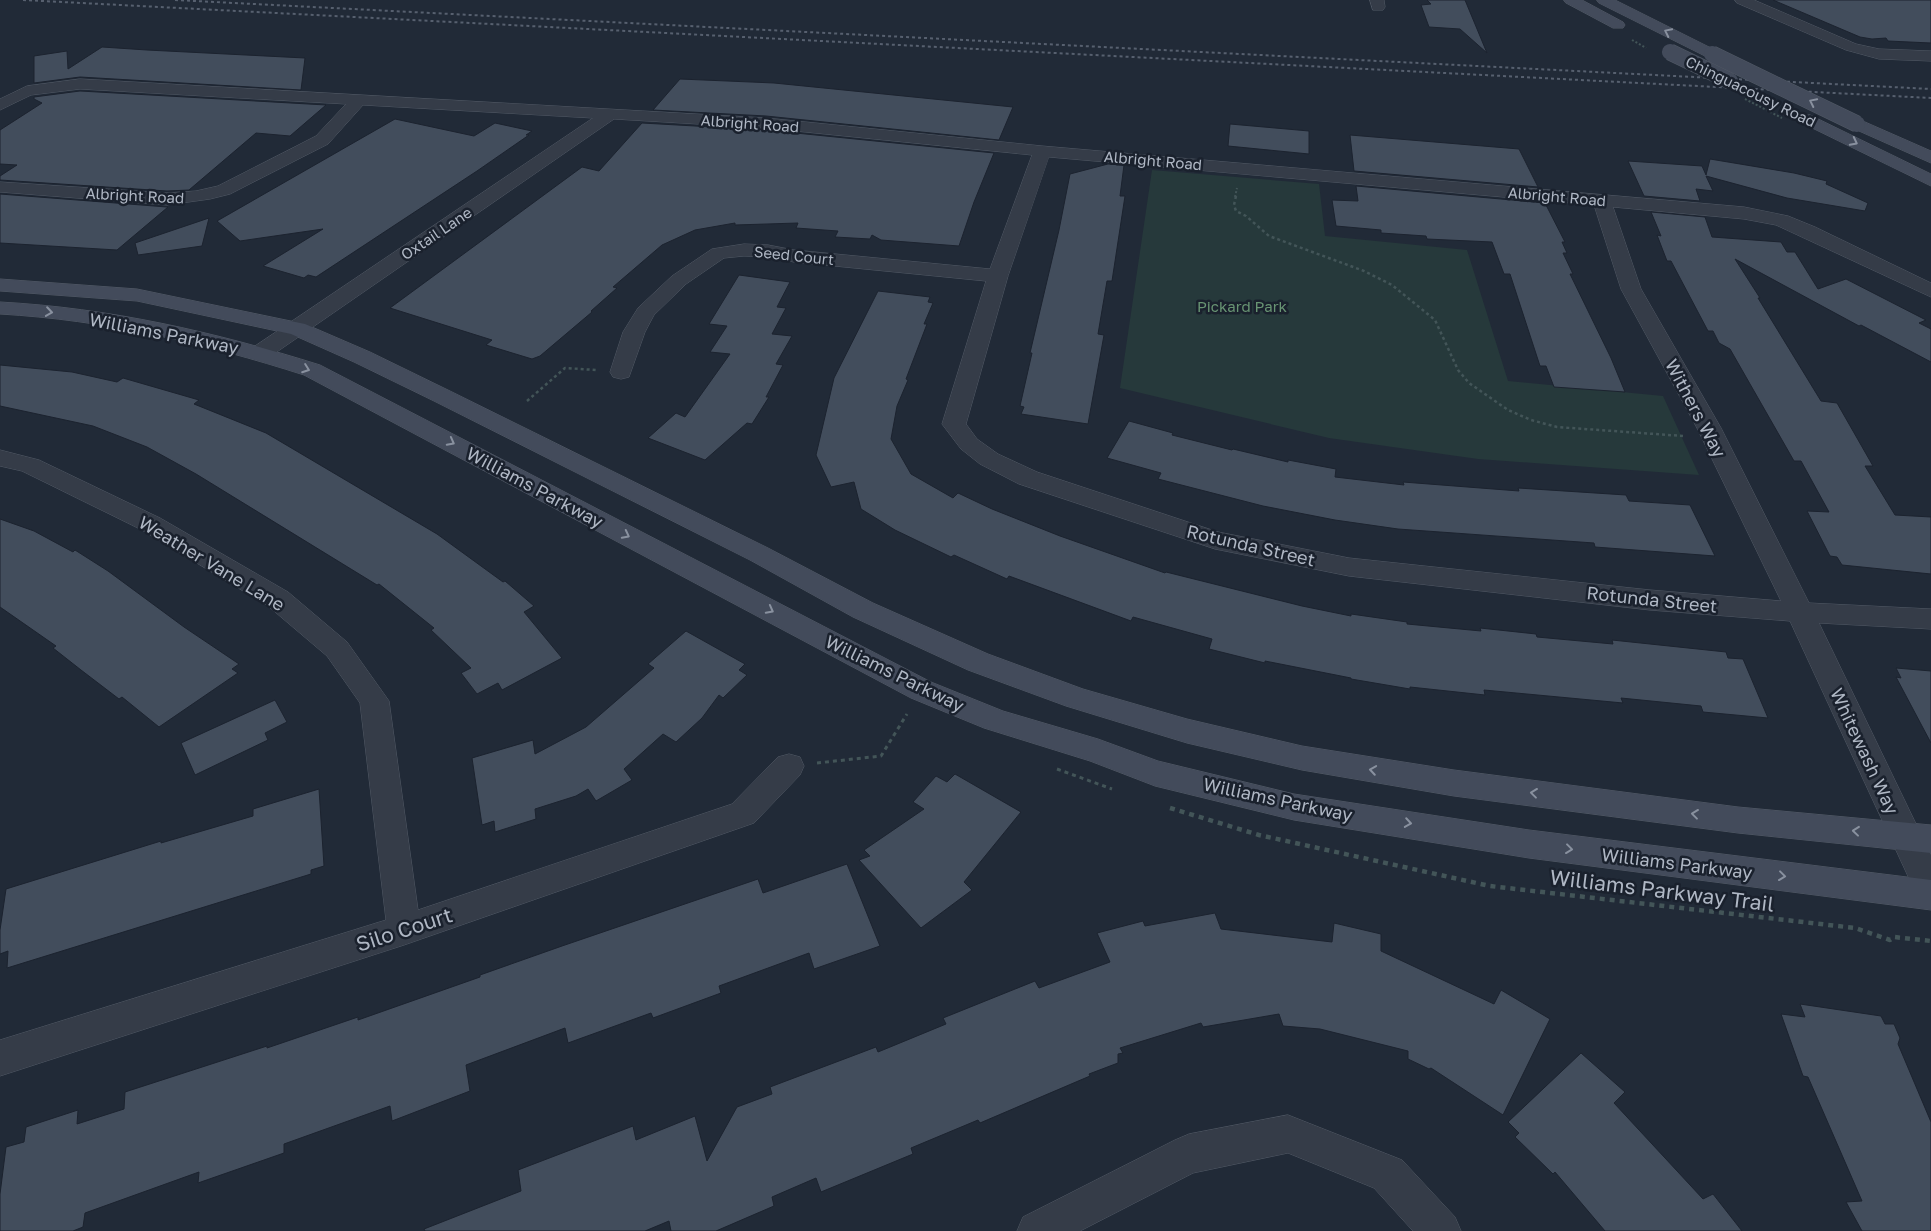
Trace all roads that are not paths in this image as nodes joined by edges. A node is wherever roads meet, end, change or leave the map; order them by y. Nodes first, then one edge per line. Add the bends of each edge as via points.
1 (1571, 0) edge
2 (1604, 0) edge
3 (1742, 0) edge
4 (1630, 31) dead end
5 (1654, 44) dead end
6 (1931, 56) edge
7 (1740, 86) dead end
8 (359, 100) junction
9 (0, 105) edge
10 (1793, 112) dead end
11 (612, 113) junction
12 (1042, 150) junction
13 (1931, 158) edge
14 (1931, 181) edge
15 (0, 187) edge
16 (1600, 200) junction
17 (998, 276) junction
18 (0, 285) edge
19 (1931, 291) edge
20 (0, 308) edge
21 (297, 329) junction
22 (260, 353) junction
23 (621, 372) road end
24 (0, 458) edge
25 (1800, 612) junction
26 (1931, 619) edge
27 (789, 766) road end
28 (1918, 838) edge
29 (1931, 890) edge
30 (1931, 895) edge
31 (404, 930) junction
32 (0, 1058) edge
33 (1037, 1231) edge
34 (1441, 1231) edge

1 - 4 main road
13 -> 2 main road, Chinguacousy Road, bridge
3 - 6 street via 1851,47 1879,54
5 - 7 main road, Chinguacousy Road, bridge
8 - 9 street, Albright Road via 80,84 28,91
8 - 11 street, Albright Road
8 - 15 street, Albright Road via 322,140 208,195 167,199
10 -> 14 main road, Chinguacousy Road
11 - 12 street, Albright Road via 766,123
11 - 21 street, Oxtail Lane
12 - 16 street, Albright Road
12 - 17 street, Rotunda Street
16 - 19 street, Albright Road via 1744,213 1781,220
16 - 25 street, Withers Way via 1631,289 1714,439
17 - 23 street, Seed Court via 768,251 719,252 679,280 645,312 634,332
17 - 25 street, Rotunda Street via 954,424 969,444 1028,478 1215,540 1349,567 1650,600
18 - 21 main road, Williams Parkway via 137,295
20 -> 22 main road, Williams Parkway via 119,321
21 - 22 street, Oxtail Lane
28 -> 21 main road, Williams Parkway via 1738,820 1454,783 1312,760 1187,731 1076,698 978,662 863,610 586,467 362,357
22 -> 30 main road, Williams Parkway via 312,370 920,690 995,720 1155,772 1294,807 1539,845
24 - 31 street, Weather Vane Lane via 30,466 151,524 278,599 338,649 374,701
25 - 26 street
25 - 28 street, Whitewash Way
27 - 31 street, Silo Court via 743,814
28 - 29 street, Whitewash Way
31 - 32 street, Silo Court
33 - 34 street via 1189,1154 1288,1134 1388,1174

